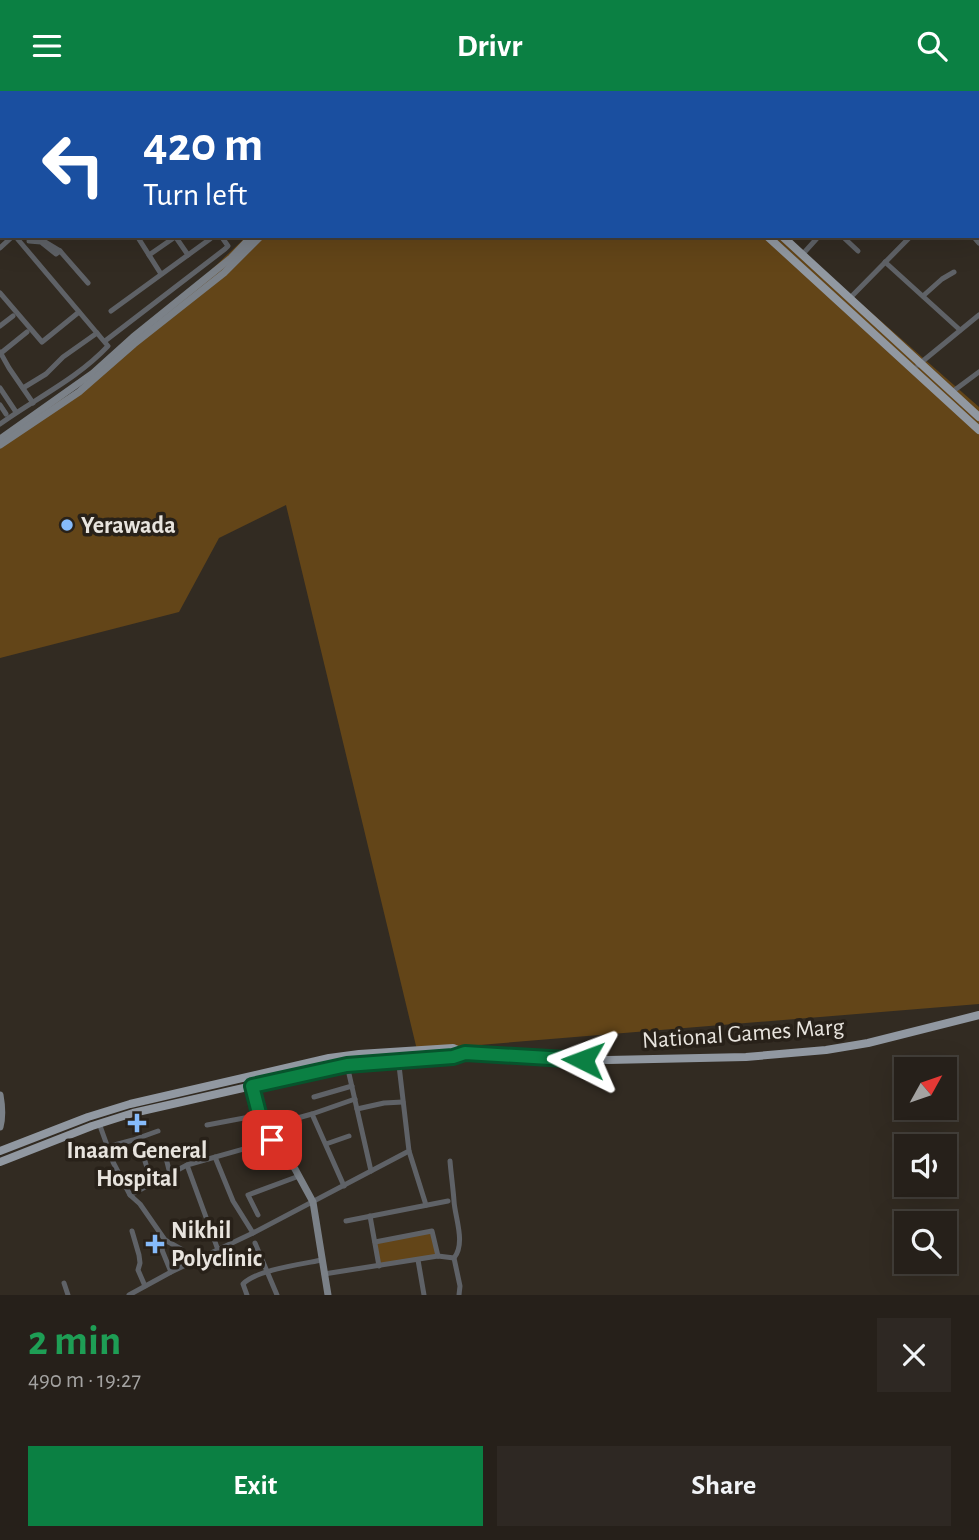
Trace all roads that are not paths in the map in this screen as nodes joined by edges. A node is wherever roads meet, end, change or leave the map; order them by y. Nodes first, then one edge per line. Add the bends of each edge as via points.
1 (16, 238) edge
2 (38, 238) edge
3 (138, 238) edge
4 (174, 238) edge
5 (176, 238) edge
6 (222, 238) edge
7 (250, 238) edge
8 (259, 238) edge
9 (769, 238) edge
10 (784, 238) edge
11 (818, 238) edge
12 (844, 238) edge
13 (909, 238) edge
14 (210, 239) dead end
15 (29, 241) dead end
16 (60, 251) junction
17 (858, 251) dead end
18 (149, 255) junction
19 (188, 255) junction
20 (802, 255) junction
21 (885, 262) junction
22 (954, 272) dead end
23 (161, 274) junction
24 (88, 283) dead end
25 (0, 293) edge
26 (923, 296) junction
27 (850, 298) junction
28 (111, 311) dead end
29 (79, 312) junction
30 (979, 315) edge
31 (13, 316) dead end
32 (0, 326) edge
33 (960, 330) junction
34 (27, 332) dead end
35 (97, 333) junction
36 (105, 341) junction
37 (0, 352) edge
38 (916, 366) junction
39 (979, 372) edge
40 (0, 388) edge
41 (23, 388) junction
42 (952, 392) junction
43 (33, 403) junction
44 (0, 405) edge
45 (16, 412) junction
46 (6, 414) dead end
47 (979, 417) edge
48 (0, 424) edge
49 (979, 430) edge
50 (0, 439) edge
51 (0, 445) edge
52 (979, 1015) edge
53 (398, 1056) junction
54 (346, 1060) junction
55 (251, 1081) junction
56 (352, 1086) junction
57 (0, 1095) edge
58 (314, 1097) dead end
59 (355, 1099) junction
60 (403, 1102) junction
61 (357, 1109) junction
62 (312, 1114) junction
63 (260, 1115) junction
64 (97, 1119) junction
65 (295, 1119) dead end
66 (207, 1125) dead end
67 (0, 1127) edge
68 (158, 1131) dead end
69 (349, 1136) dead end
70 (272, 1140) junction
71 (326, 1144) junction
72 (163, 1146) dead end
73 (107, 1147) junction
74 (0, 1151) edge
75 (409, 1151) junction
76 (143, 1155) dead end
77 (215, 1157) junction
78 (450, 1161) dead end
79 (0, 1162) edge
80 (187, 1165) junction
81 (372, 1171) junction
82 (170, 1174) junction
83 (299, 1175) junction
84 (152, 1183) junction
85 (344, 1186) junction
86 (130, 1195) junction
87 (251, 1200) junction
88 (448, 1201) dead end
89 (313, 1202) junction
90 (236, 1205) junction
91 (426, 1205) junction
92 (258, 1215) dead end
93 (370, 1216) junction
94 (346, 1221) dead end
95 (132, 1231) dead end
96 (253, 1233) junction
97 (165, 1240) junction
98 (375, 1242) junction
99 (255, 1243) dead end
100 (218, 1250) junction
101 (438, 1256) junction
102 (454, 1258) junction
103 (418, 1259) junction
104 (322, 1260) junction
105 (191, 1263) junction
106 (379, 1266) junction
107 (171, 1272) junction
108 (268, 1272) junction
109 (324, 1274) junction
110 (64, 1283) dead end
111 (145, 1286) junction
112 (68, 1295) edge
113 (129, 1295) edge
114 (247, 1295) edge
115 (277, 1295) edge
116 (328, 1295) edge
117 (424, 1295) edge
118 (458, 1295) edge

1 - 29 street
2 - 16 street
3 - 18 street
4 - 18 street
5 - 19 street
6 - 36 street via 228,246 225,249
7 - 50 street via 93,373
8 - 51 street via 224,273 79,392
9 - 38 main road
10 - 20 main road
11 - 20 street
12 - 17 street
13 - 21 street
14 - 19 street
15 - 16 street via 41,242 56,254
16 - 24 street
18 - 23 street
19 - 23 street
20 - 27 main road
21 - 26 street
21 - 27 street
22 - 26 street
23 - 28 street
25 - 29 street via 42,342
26 - 33 street
27 - 38 main road
29 - 35 street
30 - 33 street
31 - 32 street
33 - 38 street
34 - 37 street
35 - 36 street
35 - 41 street
36 - 43 street via 106,348
37 - 41 street
38 - 42 main road
38 - 49 main road
39 - 42 street
40 - 45 street
41 - 43 street
42 - 47 main road
43 - 45 street
44 - 46 street
45 - 48 street
52 - 53 main road, National Games Marg via 826,1051 726,1059 608,1061 465,1053
53 - 54 main road, National Games Marg
53 - 60 street
54 - 55 main road, National Games Marg
54 - 56 street
55 - 63 street
55 - 64 main road, National Games Marg
56 - 58 street
56 - 59 street
57 - 67 street
59 - 61 street
59 - 62 street
60 - 61 street
60 - 75 street
61 - 81 street
62 - 65 street
62 - 71 street
63 - 66 street
63 - 70 street
64 - 73 street
64 - 74 main road, National Games Marg
64 - 79 main road, National Games Marg
68 - 73 street
69 - 71 street
70 - 77 street
70 - 83 street
71 - 85 street
72 - 82 street
73 - 86 street
75 - 81 street
75 - 91 street
76 - 84 street
77 - 80 street
77 - 90 street
78 - 102 street via 459,1237
80 - 82 street
80 - 100 street
81 - 85 street
82 - 84 street
83 - 87 street via 248,1195
83 - 89 street
84 - 86 street
85 - 89 street
86 - 97 street
87 - 90 street
87 - 92 street
88 - 91 street
89 - 96 street
89 - 104 street
90 - 96 street
91 - 93 street
93 - 94 street
93 - 98 street
95 - 111 street
96 - 100 street
97 - 105 street via 181,1249
97 - 107 street via 162,1250
98 - 101 street via 432,1231
98 - 106 street
99 - 108 street
100 - 105 street
101 - 102 street
101 - 103 street
102 - 118 street
103 - 106 street
103 - 117 street
104 - 108 street
104 - 109 street
105 - 107 street
106 - 109 street
107 - 111 street
108 - 114 street via 245,1281
108 - 115 street
109 - 116 street
110 - 112 street
111 - 113 street

